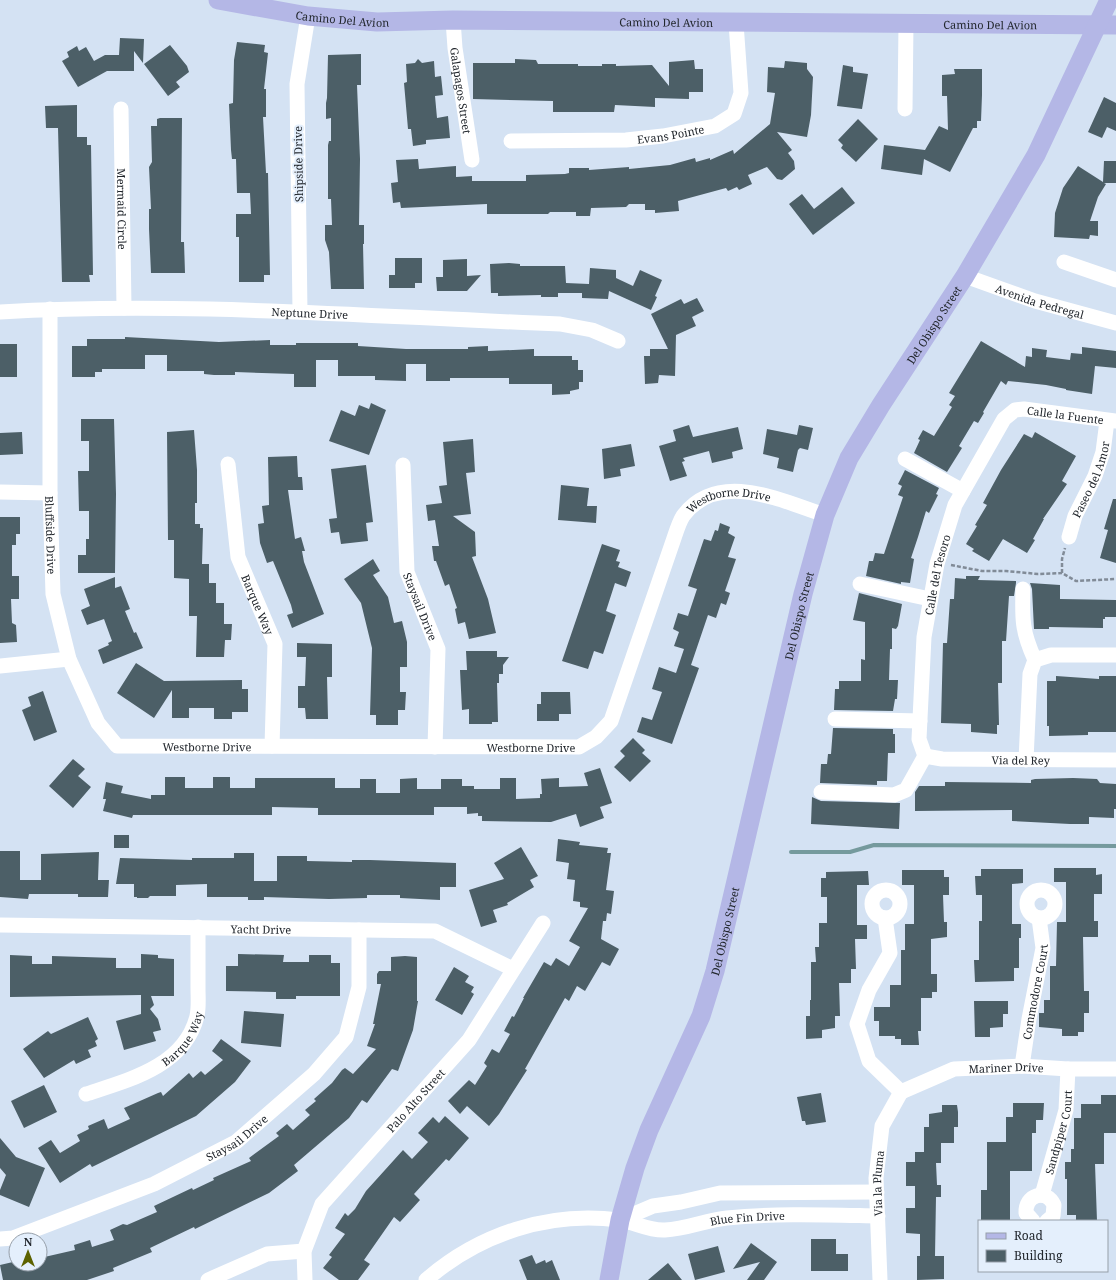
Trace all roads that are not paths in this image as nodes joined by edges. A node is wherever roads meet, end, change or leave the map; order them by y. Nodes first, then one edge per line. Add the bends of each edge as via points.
1 (218, 0) edge
2 (1109, 0) edge
3 (308, 16) junction
4 (453, 20) junction
5 (736, 23) junction
6 (906, 24) junction
7 (1107, 25) edge
8 (121, 109) dead end
9 (904, 109) dead end
10 (510, 141) dead end
11 (472, 160) dead end
12 (1064, 262) dead end
13 (965, 276) junction
14 (1116, 280) edge
15 (124, 308) junction
16 (50, 309) junction
17 (0, 312) edge
18 (300, 312) junction
19 (1116, 323) edge
20 (618, 341) dead end
21 (1015, 410) joint
22 (1112, 421) edge
23 (905, 459) dead end
24 (228, 464) dead end
25 (403, 465) dead end
26 (963, 491) junction
27 (0, 492) edge
28 (50, 493) junction
29 (825, 514) junction
30 (1068, 537) road end
31 (860, 584) dead end
32 (1023, 589) dead end
33 (930, 599) junction
34 (1116, 655) edge
35 (69, 658) junction
36 (1035, 660) junction
37 (0, 666) edge
38 (835, 719) dead end
39 (920, 721) junction
40 (117, 746) joint
41 (272, 746) junction
42 (435, 747) junction
43 (925, 756) junction
44 (1026, 760) junction
45 (1116, 760) edge
46 (821, 792) dead end
47 (884, 918) dead end
48 (1039, 918) dead end
49 (543, 923) dead end
50 (0, 925) edge
51 (198, 927) junction
52 (359, 930) junction
53 (513, 969) junction
54 (1022, 1066) junction
55 (1116, 1068) edge
56 (1068, 1069) junction
57 (901, 1092) junction
58 (86, 1094) dead end
59 (877, 1192) junction
60 (1042, 1195) junction
61 (878, 1216) junction
62 (620, 1220) junction
63 (1032, 1220) edge
64 (1048, 1220) edge
65 (0, 1239) edge
66 (304, 1251) junction
67 (208, 1280) edge
68 (305, 1280) edge
69 (426, 1280) edge
70 (609, 1280) edge
71 (880, 1280) edge

1 - 3 main road, Camino Del Avion
2 - 7 main road, Del Obispo Street
3 - 4 main road, Camino Del Avion via 378,22
3 - 18 street, Shipside Drive via 297,84
4 - 5 main road, Camino Del Avion
4 - 11 street, Galapagos Street
5 - 6 main road, Camino Del Avion
5 - 10 street, Evans Pointe via 741,93 734,114 715,126 626,140
6 - 7 main road, Camino Del Avion
6 - 9 street
7 - 13 main road, Del Obispo Street via 1036,155
8 - 15 street, Mermaid Circle
12 - 14 street
13 - 19 street, Avenida Pedregal via 1035,301
13 - 29 main road, Del Obispo Street via 849,458
15 - 16 street, Neptune Drive
15 - 18 street, Neptune Drive
16 - 17 street, Neptune Drive
16 - 28 street, Bluffside Drive
18 - 20 street, Neptune Drive via 560,324 592,330
21 - 22 street, Calle la Fuente
21 - 26 street, Calle del Tesoro via 1004,419
22 - 30 street, Paseo del Amor via 1095,476 1075,516
23 - 26 street
24 - 41 street, Barque Way via 238,557 275,644
25 - 42 street, Staysail Drive via 407,572 438,649
26 - 33 street, Calle del Tesoro via 955,505 937,564
27 - 28 street
28 - 35 street, Bluffside Drive via 53,594
29 - 42 street, Westborne Drive via 753,492 720,492 699,501 683,517 611,721 596,737 579,747
29 - 62 main road, Del Obispo Street via 715,971 701,1016 649,1130
31 - 33 street
32 - 36 street via 1022,623 1026,641
33 - 39 street, Calle del Tesoro via 924,637
34 - 36 street via 1051,655
35 - 37 street
35 - 40 street, Bluffside Drive via 98,723
36 - 44 street via 1030,674
38 - 39 street
39 - 43 street, Calle del Tesoro via 919,739
40 - 41 street, Westborne Drive
41 - 42 street, Westborne Drive
43 - 44 street, Via del Rey via 942,759
43 - 46 street via 906,790 894,795
44 - 45 street, Via del Rey
47 - 57 street via 890,953 868,990 857,1024 868,1061
48 - 54 street, Commodore Court via 1043,948
49 - 53 street, Palo Alto Street
50 - 51 street, Yacht Drive
51 - 52 street, Yacht Drive
51 - 58 street, Barque Way via 197,1014 191,1034 180,1051 131,1079
52 - 53 street, Yacht Drive via 435,931
52 - 65 street, Staysail Drive via 359,986 346,1037 314,1074 236,1142 154,1184 13,1238
53 - 66 street, Palo Alto Street via 469,1040 322,1204
54 - 56 street, Mariner Drive
54 - 57 street, Mariner Drive via 954,1069
55 - 56 street, Mariner Drive
56 - 60 street, Sandpiper Court via 1066,1110
57 - 59 street, Via la Pluma via 882,1126 876,1178
59 - 61 street, Via la Pluma
59 - 62 street, Blue Fin Drive via 720,1194 653,1206
60 - 63 street via 1031,1198 1028,1202 1026,1213
60 - 64 street via 1047,1196 1054,1205 1053,1216
61 - 62 street, Blue Fin Drive via 726,1218 680,1230 654,1231
61 - 71 street, Via la Pluma
62 - 69 street, Blue Fin Drive via 568,1218 523,1226 477,1245
62 - 70 main road, Del Obispo Street
66 - 67 street via 267,1254
66 - 68 street, Palo Alto Street

